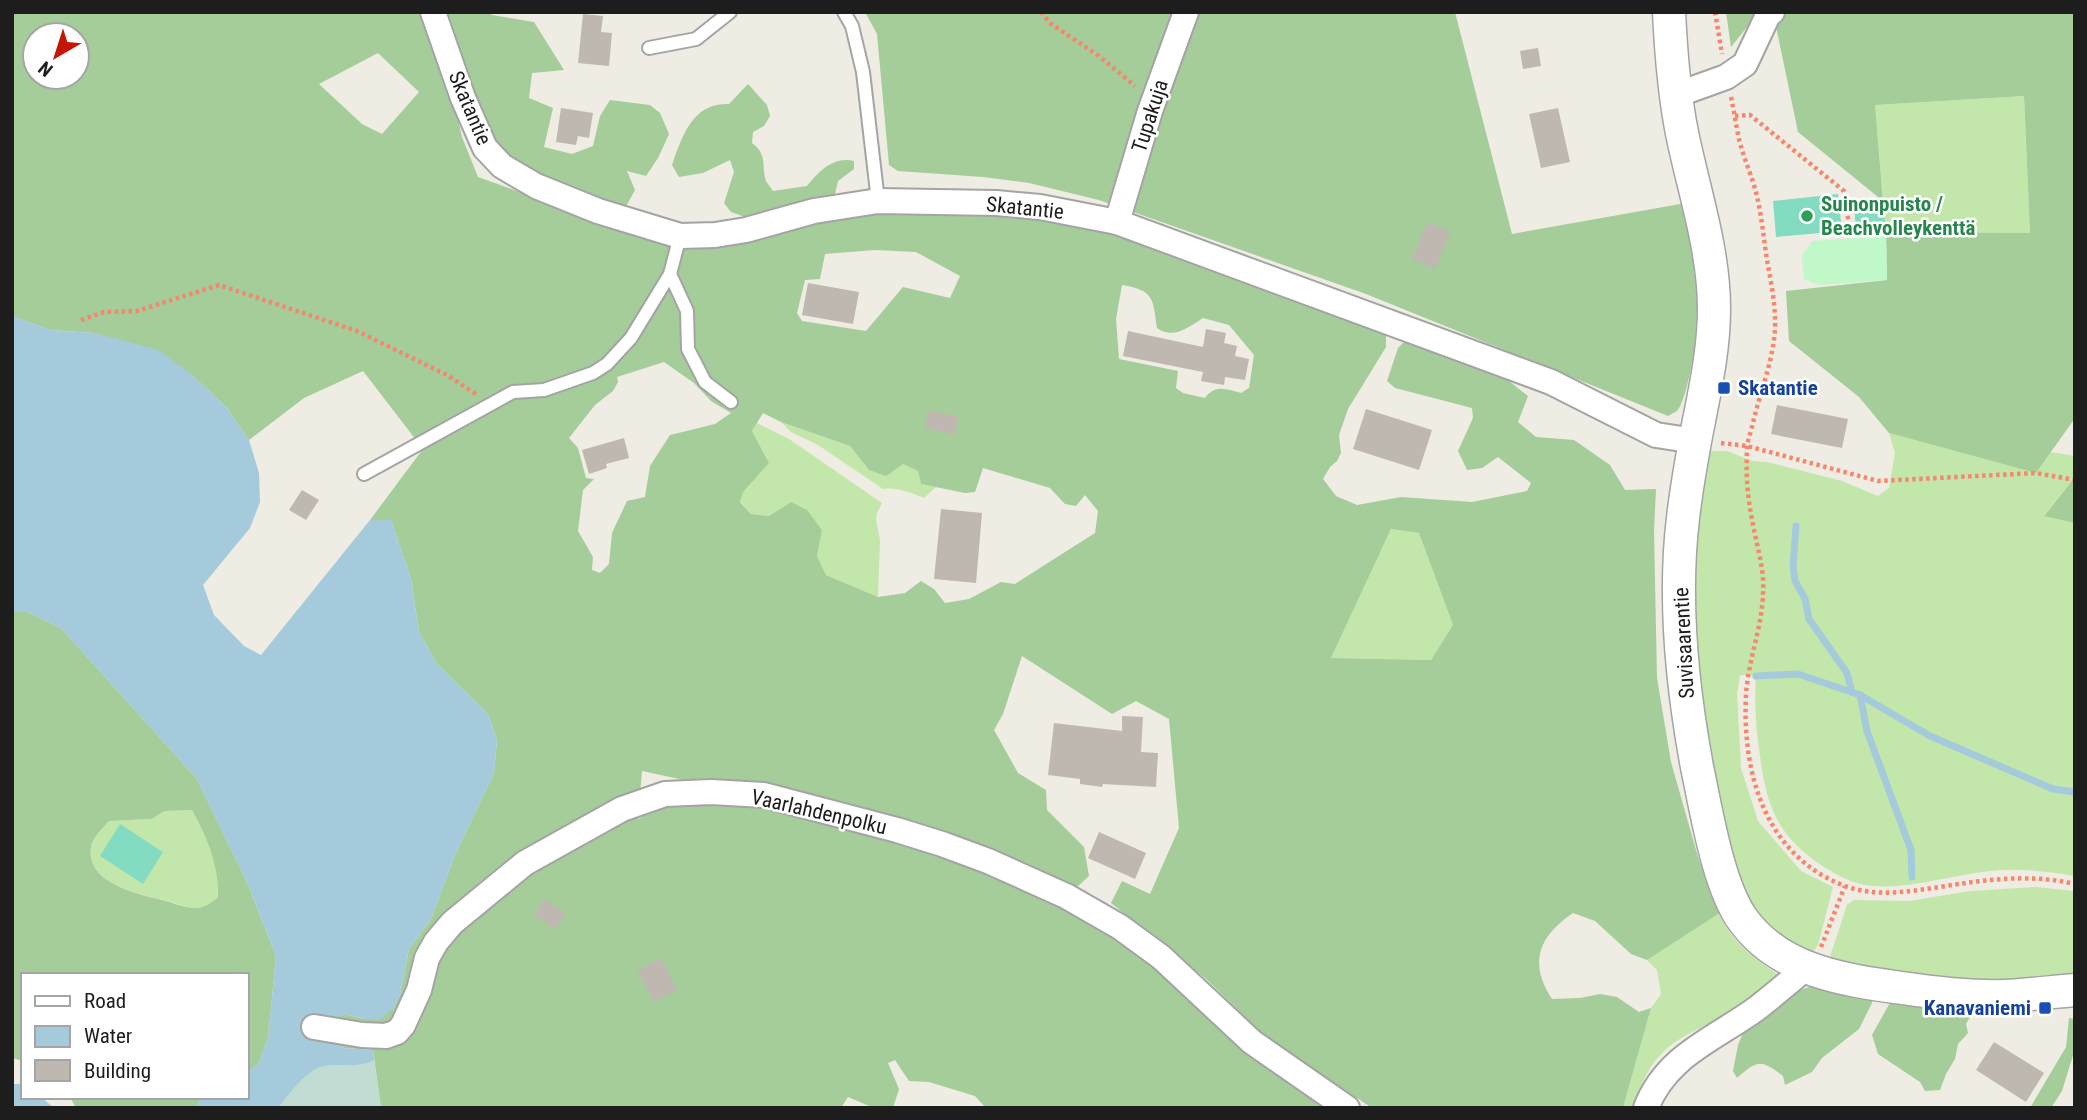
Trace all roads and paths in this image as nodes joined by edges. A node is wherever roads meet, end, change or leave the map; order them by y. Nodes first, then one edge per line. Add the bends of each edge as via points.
1 (433, 12) edge
2 (730, 12) edge
3 (844, 12) edge
4 (1041, 12) edge
5 (1186, 12) edge
6 (1669, 12) edge
7 (1716, 12) edge
8 (1772, 12) edge
9 (649, 48) dead end
10 (1726, 77) junction
11 (1676, 95) junction
12 (1150, 111) junction
13 (1735, 116) junction
14 (878, 201) junction
15 (1117, 222) junction
16 (1850, 232) dead end
17 (680, 236) junction
18 (670, 274) junction
19 (81, 320) dead end
20 (731, 402) dead end
21 (489, 404) junction
22 (1695, 441) junction
23 (1747, 446) junction
24 (364, 474) dead end
25 (2075, 480) edge
26 (2075, 884) edge
27 (1845, 886) junction
28 (1806, 968) junction
29 (2075, 990) edge
30 (314, 1027) dead end
31 (1347, 1108) edge
32 (1646, 1108) edge

1 - 17 street, Skatantie via 485,148 502,166 536,186 597,211
2 - 9 lane via 696,39
3 - 14 lane via 863,72
4 - 12 path via 1136,87
5 - 12 street, Tupakuja
6 - 11 street, Suvisaarentie
7 - 10 path
8 - 10 street via 1745,64
10 - 11 street
10 - 13 path
11 - 22 street, Suvisaarentie via 1713,279 1712,346
12 - 15 street, Tupakuja
13 - 16 path via 1750,115 1844,191
13 - 23 path via 1758,200 1775,328
14 - 15 street, Skatantie via 996,203
14 - 17 street, Skatantie via 814,211 746,230
15 - 22 street, Skatantie via 1551,382 1656,435
17 - 18 lane
18 - 20 lane via 687,311 688,349 705,382
18 - 21 lane via 631,338 607,364 544,390 513,392
19 - 21 path via 104,312 137,311 219,285 357,331 447,375
21 - 24 lane
22 - 23 path
22 - 28 street, Suvisaarentie via 1680,556 1680,626 1683,681 1704,802 1718,861 1742,919 1765,944
23 - 25 path via 1878,481 2036,473
23 - 27 path via 1747,494 1764,590 1746,694 1747,743 1758,793 1780,839 1820,874
26 - 27 path via 2024,877 1886,894
27 - 28 path via 1818,956
28 - 29 street, Suvisaarentie via 1833,977 1942,993 2003,996
28 - 32 street via 1668,1070
30 - 31 street, Vaarlahdenpolku via 362,1035 397,1032 419,990 427,958 452,923 525,863 622,809 665,794 764,795 942,844 1066,896 1161,957 1252,1042

